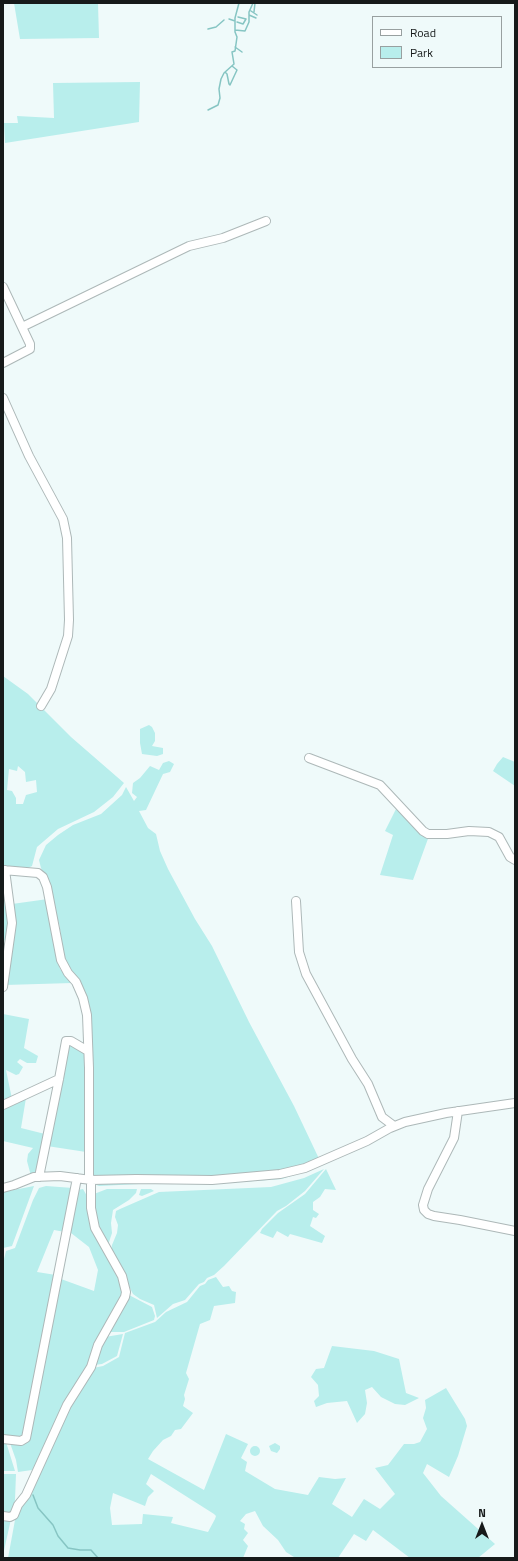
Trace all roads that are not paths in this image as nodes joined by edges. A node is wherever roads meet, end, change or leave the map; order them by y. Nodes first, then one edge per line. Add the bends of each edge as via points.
1 (266, 221) dead end
2 (3, 287) edge
3 (22, 327) junction
4 (3, 362) edge
5 (3, 398) edge
6 (42, 706) dead end
7 (309, 758) dead end
8 (515, 860) edge
9 (4, 870) edge
10 (296, 902) dead end
11 (3, 987) edge
12 (88, 1051) junction
13 (60, 1079) junction
14 (515, 1103) edge
15 (3, 1105) edge
16 (458, 1111) junction
17 (394, 1126) junction
18 (39, 1177) junction
19 (77, 1178) junction
20 (91, 1180) junction
21 (3, 1188) edge
22 (515, 1232) edge
23 (3, 1439) edge
24 (3, 1516) edge

1 - 3 street via 223,238 189,246
2 - 3 street
3 - 4 street via 30,349
5 - 6 street via 29,456 63,519 67,538 68,636 51,689
7 - 8 street via 380,785 422,831 428,834 489,832 499,837 510,857
9 - 11 street via 12,923
9 - 12 street via 38,873 45,882 61,960 83,998 87,1015
10 - 17 street via 299,952 306,974 352,1060 368,1084 382,1117
12 - 13 street via 71,1041 66,1041
12 - 20 street
13 - 15 street
13 - 18 street
14 - 16 street
16 - 17 street
16 - 22 street via 454,1138 428,1189 424,1210 434,1216
17 - 20 street via 316,1163 280,1174 212,1180
18 - 19 street
18 - 21 street
19 - 20 street
19 - 23 street via 26,1438 20,1441
20 - 24 street via 91,1208 95,1228 122,1276 125,1297 98,1345 91,1367 67,1405 26,1495 14,1515

